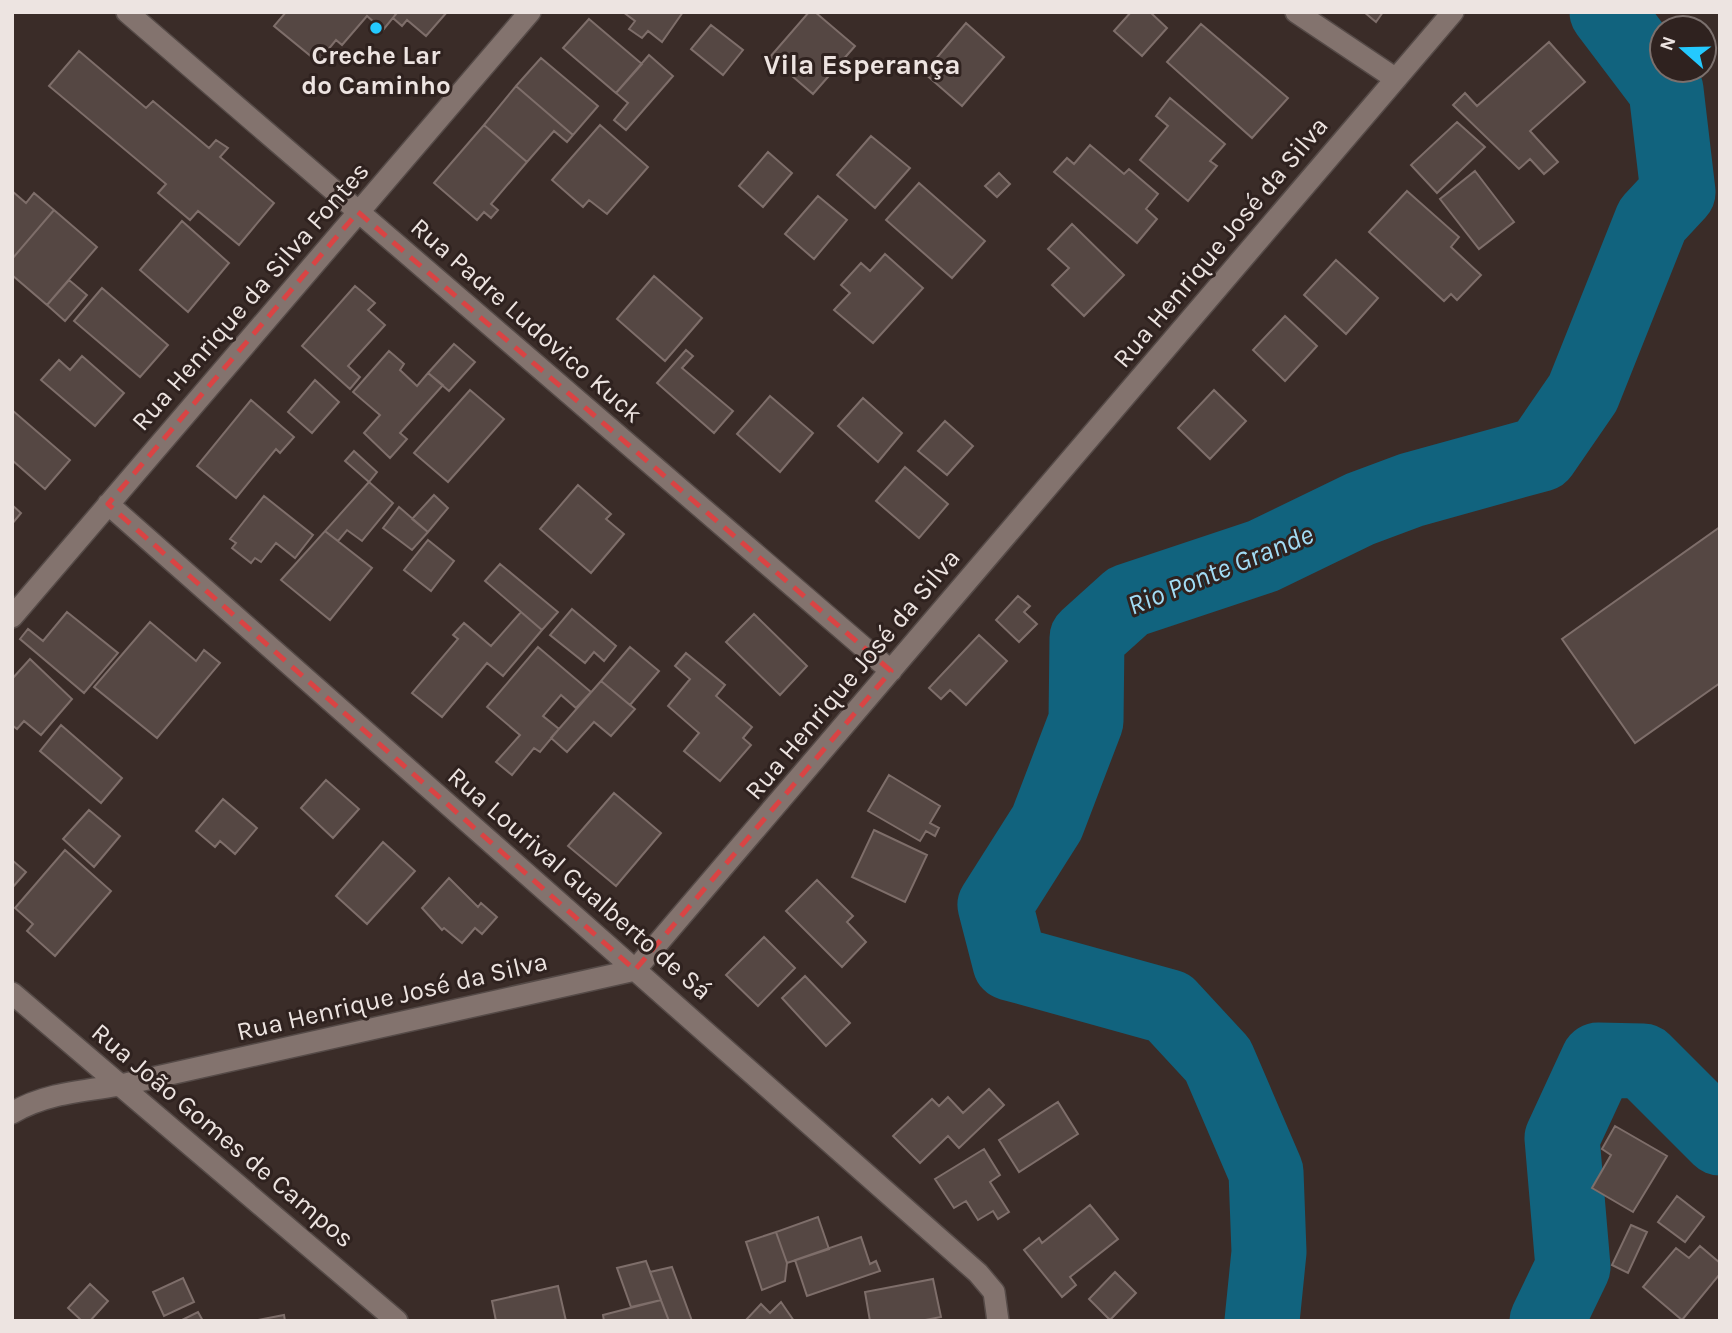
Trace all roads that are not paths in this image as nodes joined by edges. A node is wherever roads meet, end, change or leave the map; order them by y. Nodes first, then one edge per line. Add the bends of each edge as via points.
1 (127, 12) edge
2 (530, 12) edge
3 (1296, 12) edge
4 (1452, 12) edge
5 (1396, 79) junction
6 (358, 212) junction
7 (108, 504) junction
8 (12, 617) edge
9 (891, 671) junction
10 (635, 970) junction
11 (12, 993) edge
12 (121, 1085) junction
13 (12, 1113) edge
14 (999, 1317) edge
15 (397, 1321) edge

1 - 6 street, Rua Padre Ludovico Kuck
2 - 6 street, Rua Henrique da Silva Fontes
3 - 5 street
4 - 5 street, Rua Henrique José da Silva
5 - 9 street, Rua Henrique José da Silva
6 - 7 street, Rua Henrique da Silva Fontes
6 - 9 street, Rua Padre Ludovico Kuck
7 - 8 street, Rua Henrique da Silva Fontes
7 - 10 street, Rua Lourival Gualberto de Sá
9 - 10 street, Rua Henrique José da Silva
10 - 12 street, Rua Henrique José da Silva
10 - 14 street, Rua Lourival Gualberto de Sá via 978,1273 994,1292
11 - 12 street, Rua João Gomes de Campos
12 - 13 street, Rua Henrique José da Silva via 57,1095
12 - 15 street, Rua João Gomes de Campos

